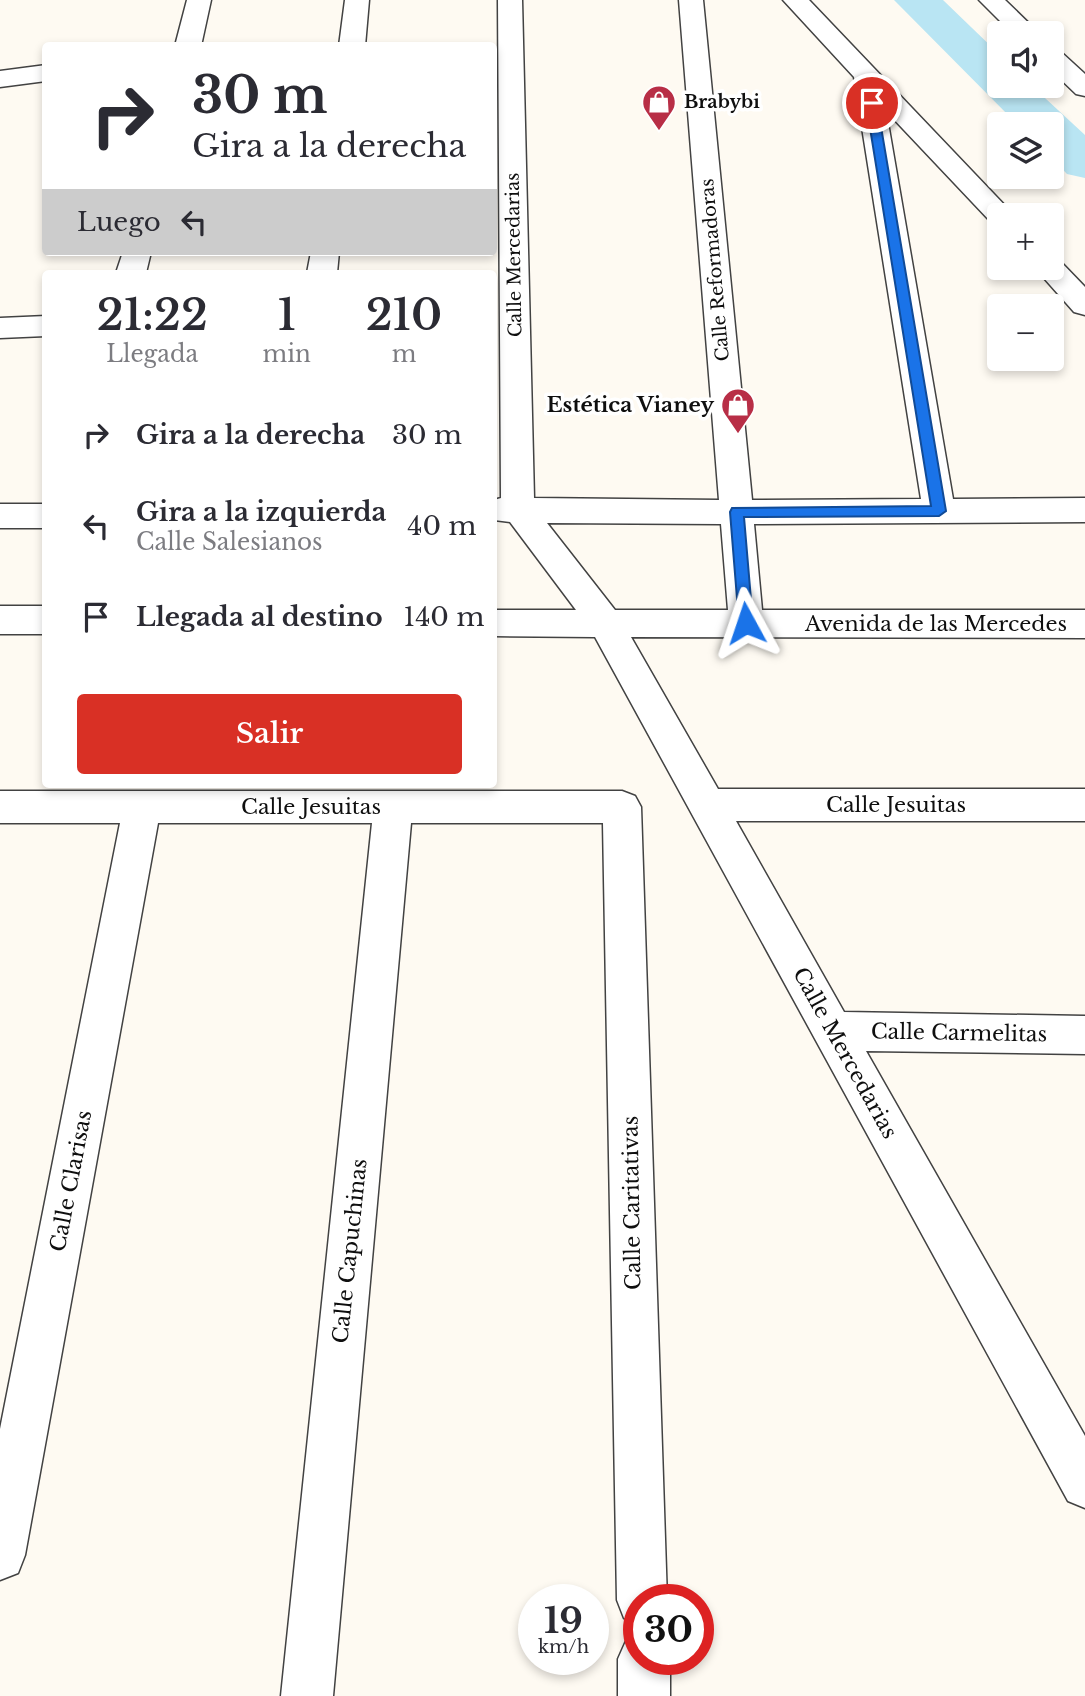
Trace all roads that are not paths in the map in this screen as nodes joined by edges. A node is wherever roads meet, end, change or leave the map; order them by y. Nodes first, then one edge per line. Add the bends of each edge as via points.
1 (199, 0) edge
2 (358, 0) edge
3 (510, 0) edge
4 (691, 0) edge
5 (795, 0) edge
6 (991, 0) edge
7 (1013, 21) edge
8 (189, 42) edge
9 (353, 42) edge
10 (1064, 68) edge
11 (42, 74) edge
12 (867, 76) junction
13 (4, 86) edge
14 (1085, 88) edge
15 (989, 203) edge
16 (1061, 280) edge
17 (1085, 305) edge
18 (42, 326) edge
19 (0, 328) edge
20 (506, 510) edge
21 (1085, 510) edge
22 (939, 511) junction
23 (736, 512) junction
24 (0, 516) edge
25 (42, 516) edge
26 (0, 620) edge
27 (42, 620) edge
28 (605, 622) junction
29 (497, 623) edge
30 (746, 623) junction
31 (1085, 624) edge
32 (1085, 805) edge
33 (708, 806) junction
34 (0, 807) edge
35 (142, 807) junction
36 (393, 807) junction
37 (622, 807) joint
38 (833, 1031) junction
39 (1085, 1035) edge
40 (1085, 1484) edge
41 (0, 1555) edge
42 (642, 1584) edge
43 (644, 1675) edge
44 (307, 1696) edge
45 (645, 1696) edge

1 - 8 street
2 - 9 street
3 - 20 street, Calle Mercedarias
4 - 23 street, Calle Reformadoras
5 - 12 street
6 - 7 street
10 - 14 street
11 - 13 street
12 - 15 street
12 - 22 street
16 - 17 street
18 - 19 street
20 - 23 street
20 - 28 street, Calle Mercedarias
21 - 22 street
22 - 23 street
23 - 30 street, Calle Reformadoras
24 - 25 street
26 - 27 street
28 - 29 street, Avenida de las Mercedes
28 - 30 street, Avenida de las Mercedes
28 - 33 street, Calle Mercedarias
30 - 31 street, Avenida de las Mercedes
32 - 33 street, Calle Jesuitas
33 - 38 street, Calle Mercedarias
34 - 35 street, Calle Jesuitas
35 - 36 street, Calle Jesuitas
35 - 41 street, Calle Clarisas
36 - 37 street, Calle Jesuitas
36 - 44 street, Calle Capuchinas
37 - 42 street, Calle Caritativas
38 - 39 street, Calle Carmelitas
38 - 40 street, Calle Mercedarias
43 - 45 street

